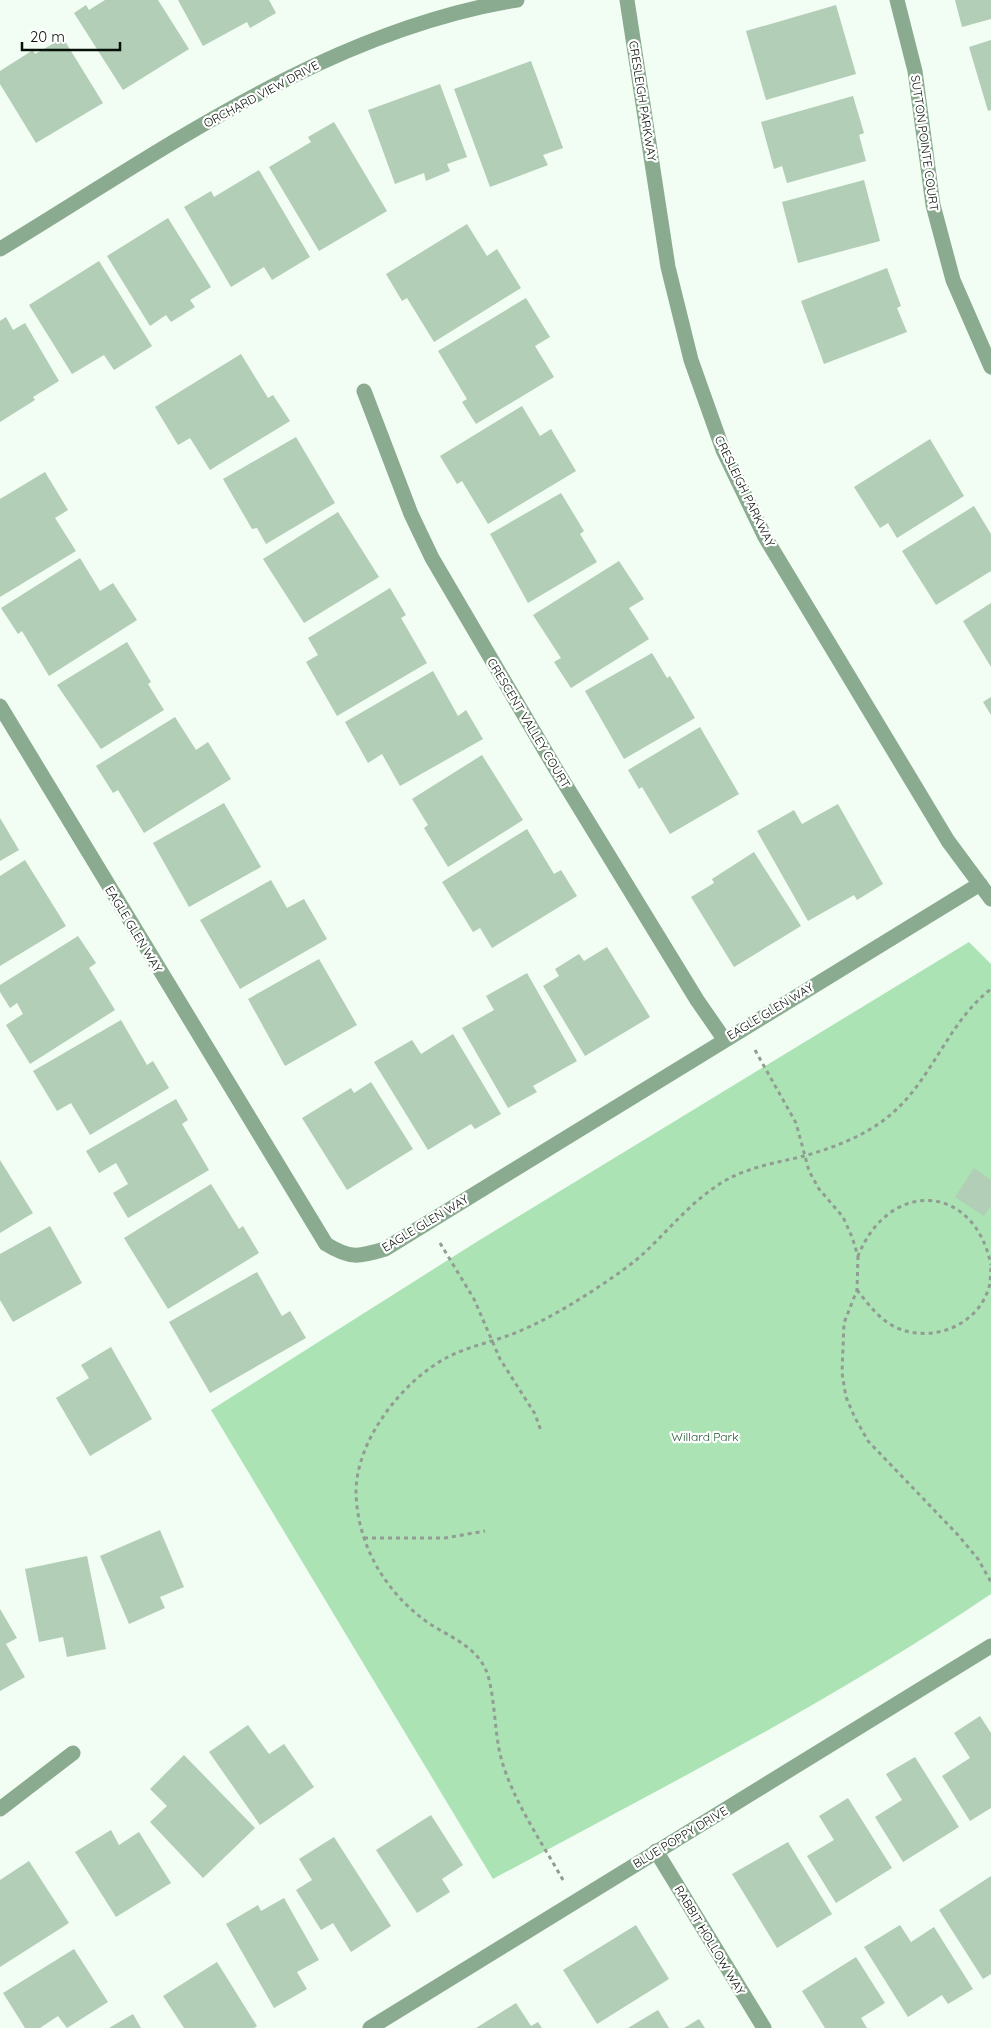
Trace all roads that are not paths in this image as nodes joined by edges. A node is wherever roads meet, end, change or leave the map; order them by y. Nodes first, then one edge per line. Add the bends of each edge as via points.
1 (517, 0) edge
2 (627, 0) edge
3 (897, 0) edge
4 (0, 249) edge
5 (991, 367) edge
6 (364, 391) dead end
7 (0, 706) edge
8 (980, 884) junction
9 (991, 899) edge
10 (724, 1039) junction
11 (991, 1646) edge
12 (73, 1753) dead end
13 (0, 1809) edge
14 (656, 1851) junction
15 (370, 2028) edge
16 (764, 2028) edge

1 - 4 street, ORCHARD VIEW DRIVE via 437,19 324,60 246,100
2 - 8 street, CRESLEIGH PARKWAY via 668,267 691,360 723,450 770,545 948,841
3 - 5 street, SUTTON POINTE COURT via 915,71 933,205 953,280
6 - 10 street, CRESCENT VALLEY COURT via 411,514 432,558 550,758
7 - 10 street, EAGLE GLEN WAY via 326,1244 343,1255 363,1256 385,1249
8 - 9 street, CRESLEIGH PARKWAY
8 - 10 street, EAGLE GLEN WAY
11 - 14 street, BLUE POPPY DRIVE
12 - 13 street
14 - 15 street, BLUE POPPY DRIVE
14 - 16 street, RABBIT HOLLOW WAY

